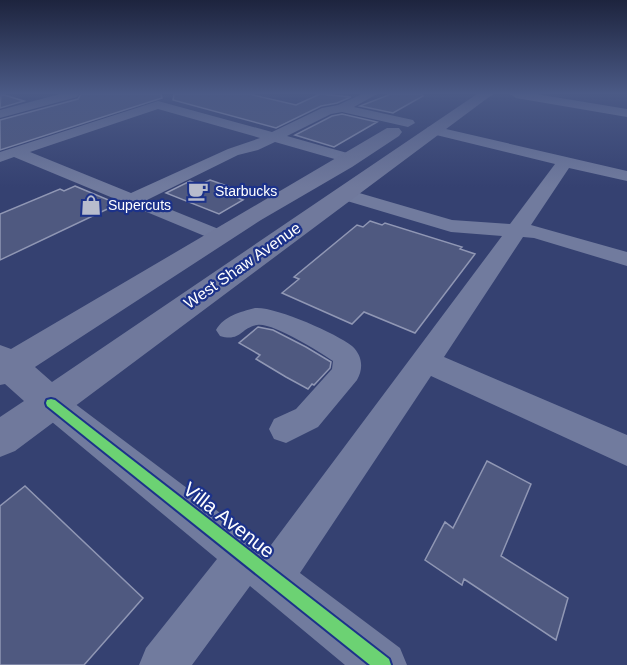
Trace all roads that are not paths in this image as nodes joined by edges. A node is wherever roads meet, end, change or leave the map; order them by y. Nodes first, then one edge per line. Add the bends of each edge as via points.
1 (97, 125) edge
2 (230, 125) edge
3 (298, 125) edge
4 (399, 125) edge
5 (420, 125) edge
6 (422, 125) edge
7 (425, 125) edge
8 (415, 130) junction
9 (273, 137) junction
10 (8, 154) edge
11 (352, 159) junction
12 (565, 162) junction
13 (627, 176) edge
14 (343, 194) junction
15 (132, 200) junction
16 (516, 231) junction
17 (219, 236) junction
18 (627, 259) edge
19 (229, 330) dead end
20 (425, 361) junction
21 (3, 365) edge
22 (51, 403) junction
23 (286, 429) dead end
24 (0, 439) edge
25 (627, 452) edge
26 (260, 567) junction
27 (164, 665) edge
28 (383, 665) edge

1 - 10 street
2 - 9 street
3 - 9 street
4 - 8 street
5 - 8 main road, West Shaw Avenue
6 - 8 main road
7 - 8 main road, West Shaw Avenue
8 - 11 main road, West Shaw Avenue
8 - 12 street via 523,157
8 - 14 main road, West Shaw Avenue
9 - 11 street
9 - 15 street
10 - 15 street
11 - 17 main road, West Shaw Avenue
12 - 13 street
12 - 16 street
14 - 16 street via 451,226
14 - 22 main road, West Shaw Avenue
15 - 17 street
16 - 18 street via 536,232
16 - 20 street
17 - 21 main road, West Shaw Avenue
19 - 23 street via 241,320 270,318 342,352 347,372 307,418
20 - 25 street
20 - 26 street
21 - 22 main road, Villa Avenue
22 - 24 main road, West Shaw Avenue
22 - 26 street, Villa Avenue
26 - 27 street
26 - 28 street, Villa Avenue

